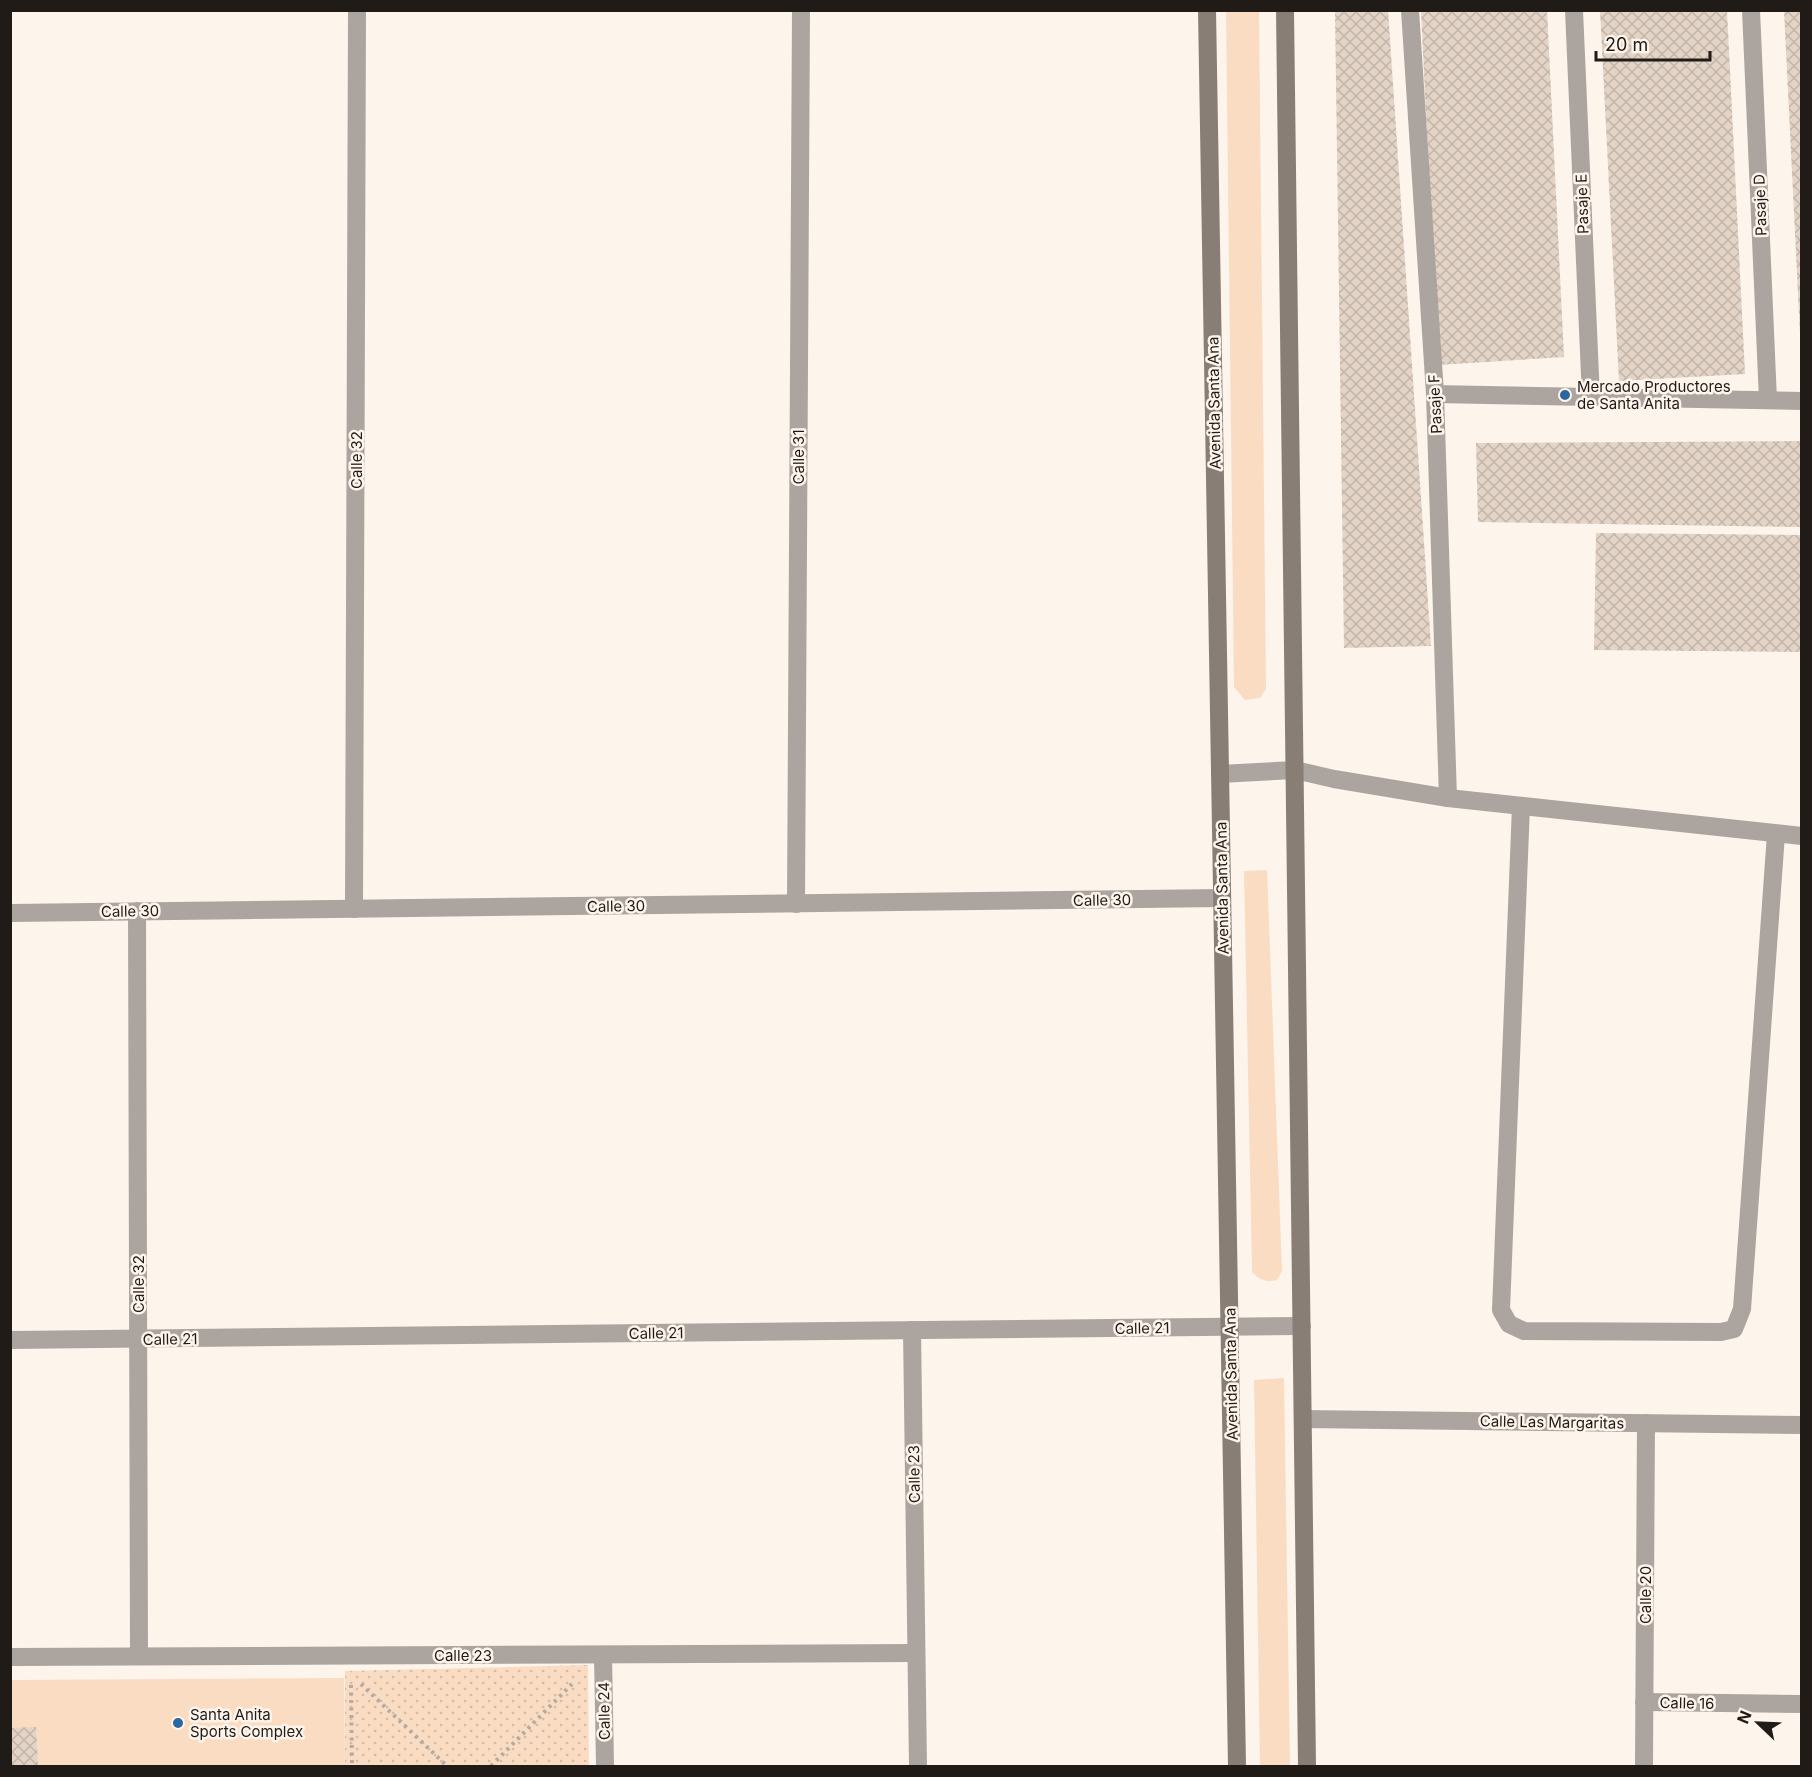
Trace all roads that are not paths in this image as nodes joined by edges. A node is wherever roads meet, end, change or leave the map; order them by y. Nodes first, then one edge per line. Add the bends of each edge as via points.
1 (357, 10) edge
2 (801, 10) edge
3 (1207, 10) edge
4 (1285, 10) edge
5 (1410, 10) edge
6 (1574, 10) edge
7 (1751, 10) edge
8 (1435, 394) junction
9 (1591, 398) junction
10 (1768, 400) junction
11 (1802, 401) edge
12 (1295, 770) junction
13 (1220, 774) junction
14 (1448, 798) junction
15 (1521, 806) junction
16 (1776, 834) junction
17 (1802, 836) edge
18 (1222, 898) junction
19 (796, 904) junction
20 (354, 909) junction
21 (137, 911) junction
22 (10, 913) edge
23 (1302, 1326) junction
24 (1230, 1327) junction
25 (912, 1330) junction
26 (138, 1339) junction
27 (10, 1340) edge
28 (1303, 1419) junction
29 (1646, 1423) junction
30 (1802, 1425) edge
31 (916, 1653) junction
32 (603, 1655) junction
33 (139, 1656) junction
34 (10, 1657) edge
35 (1644, 1702) junction
36 (1802, 1704) edge
37 (605, 1767) edge
38 (918, 1767) edge
39 (1237, 1767) edge
40 (1307, 1767) edge
41 (1644, 1767) edge

1 - 20 street, Calle 32
2 - 19 street, Calle 31
3 - 13 street, Avenida Santa Ana
4 - 12 street
5 - 8 street, Pasaje F
6 - 9 street, Pasaje E
7 - 10 street, Pasaje D
8 - 9 street
8 - 14 street, Pasaje F
9 - 10 street
10 - 11 street
12 - 13 street
12 - 14 street
12 - 23 street
13 - 18 street, Avenida Santa Ana
14 - 15 street
15 - 16 street
15 - 16 street via 1501,1310 1509,1324 1524,1331 1734,1329 1742,1309
16 - 17 street
18 - 19 street, Calle 30
18 - 24 street, Avenida Santa Ana
19 - 20 street, Calle 30
20 - 21 street, Calle 30
21 - 22 street, Calle 30
21 - 26 street, Calle 32
23 - 24 street, Calle 21
23 - 28 street
24 - 25 street, Calle 21
24 - 39 street, Avenida Santa Ana
25 - 26 street, Calle 21
25 - 31 street, Calle 23
26 - 27 street, Calle 21
26 - 33 street, Calle 32
28 - 29 street, Calle Las Margaritas
28 - 40 street
29 - 30 street, Calle Las Margaritas
29 - 35 street, Calle 20
31 - 32 street, Calle 23
31 - 38 street, Calle 23
32 - 33 street, Calle 23
32 - 37 street, Calle 24
33 - 34 street, Calle 23
35 - 36 street, Calle 16
35 - 41 street, Calle 20

